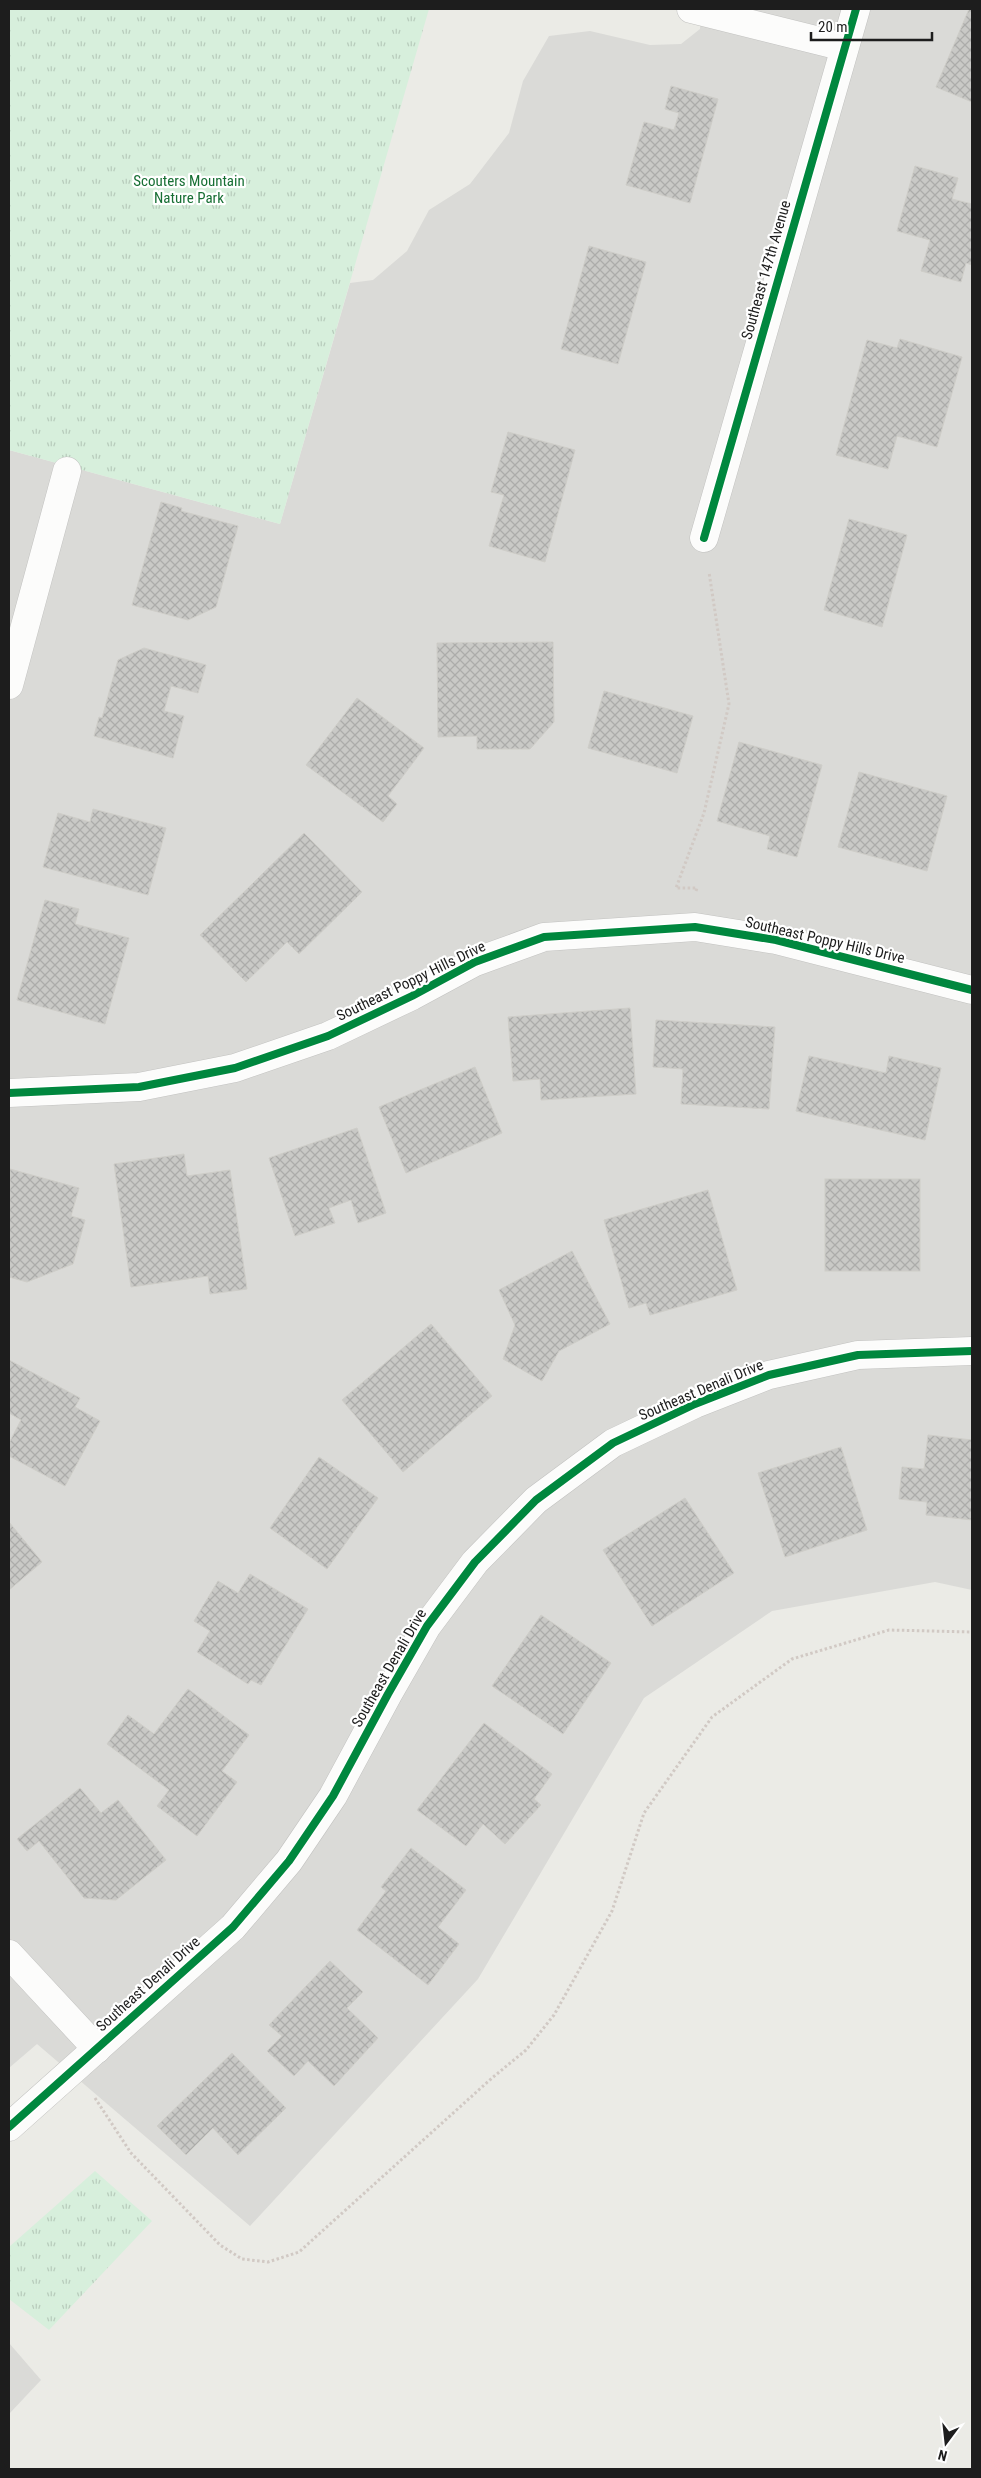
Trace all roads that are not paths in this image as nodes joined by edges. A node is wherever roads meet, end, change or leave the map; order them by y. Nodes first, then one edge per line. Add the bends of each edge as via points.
1 (691, 9) edge
2 (856, 9) edge
3 (844, 47) junction
4 (67, 471) dead end
5 (704, 538) road end
6 (9, 685) edge
7 (972, 990) edge
8 (9, 1093) edge
9 (972, 1351) edge
10 (9, 1954) edge
11 (97, 2049) junction
12 (9, 2127) edge

1 - 3 street
2 - 3 street, Southeast 147th Avenue
3 - 5 street, Southeast 147th Avenue
4 - 6 street
7 - 8 street, Southeast Poppy Hills Drive via 776,940 696,927 544,936 475,962 328,1036 235,1068 139,1087
9 - 11 street, Southeast Denali Drive via 858,1355 769,1375 695,1404 613,1443 536,1500 475,1562 427,1626 333,1796 289,1861 233,1927
10 - 11 street
11 - 12 street, Southeast Denali Drive

